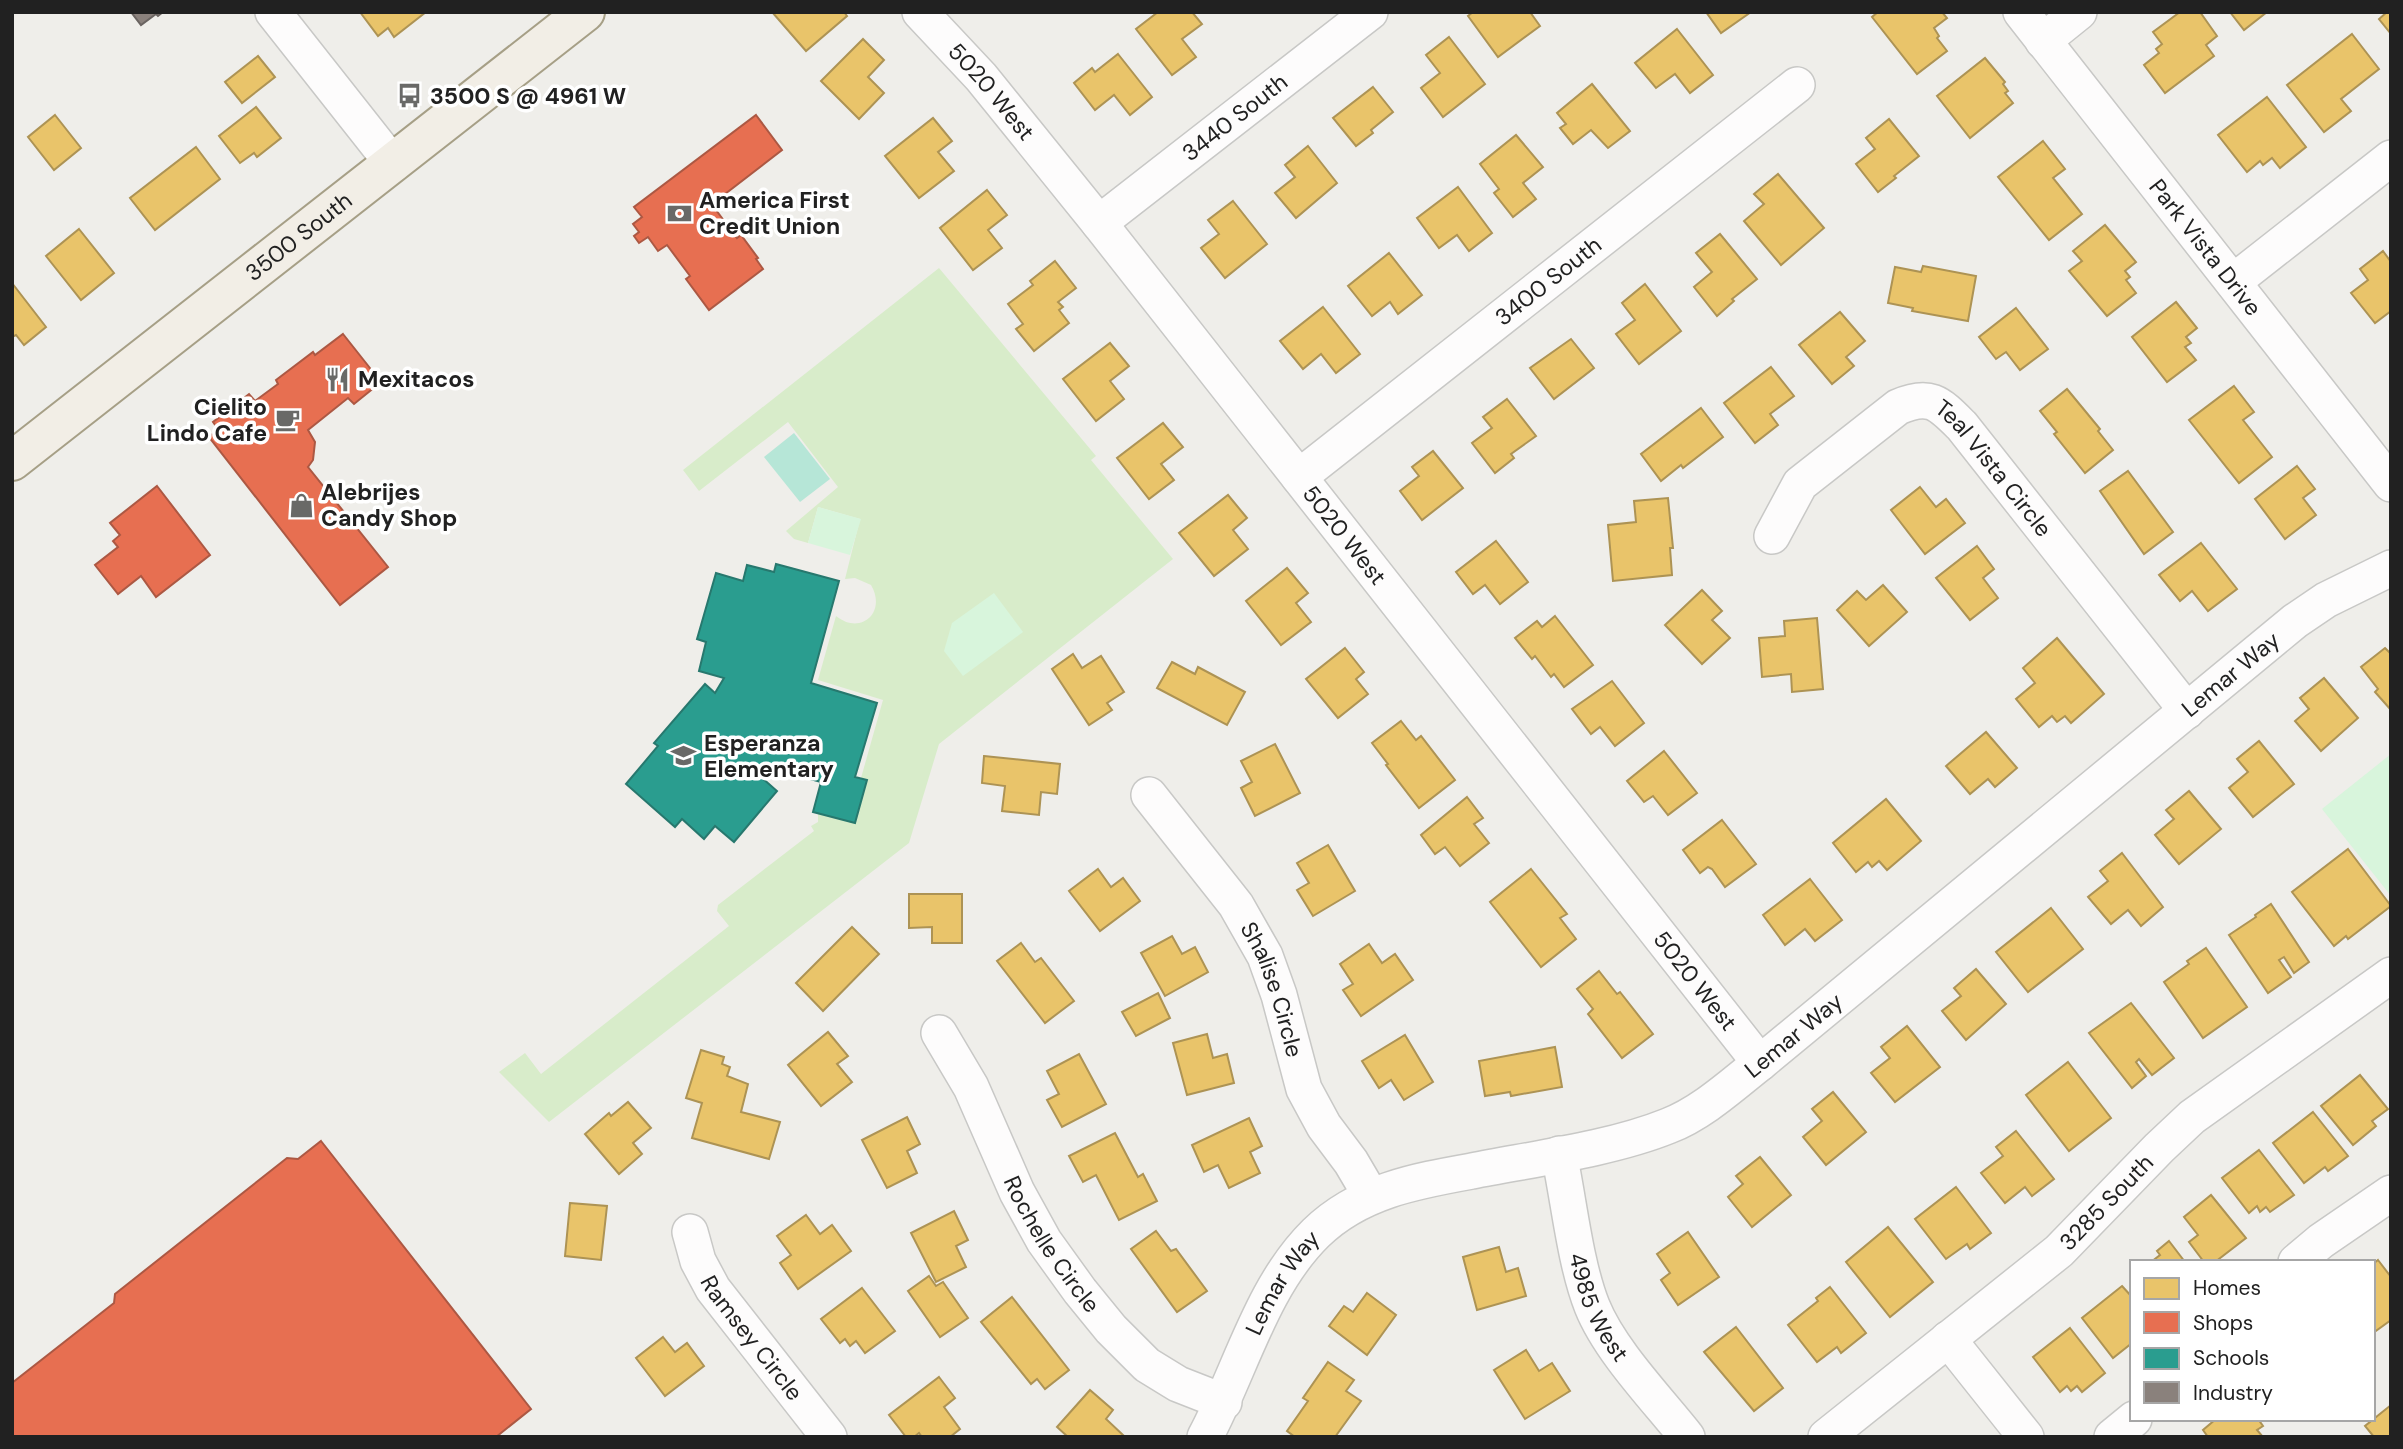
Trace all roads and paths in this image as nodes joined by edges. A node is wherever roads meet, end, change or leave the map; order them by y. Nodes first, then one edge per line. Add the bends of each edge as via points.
1 (273, 12) edge
2 (585, 12) edge
3 (920, 12) edge
4 (1370, 12) edge
5 (2021, 12) edge
6 (2079, 12) edge
7 (2043, 41) junction
8 (1797, 85) dead end
9 (2391, 158) edge
10 (393, 164) junction
11 (1100, 223) junction
12 (2232, 282) junction
13 (12, 461) edge
14 (1299, 477) junction
15 (2391, 484) edge
16 (1772, 536) dead end
17 (2391, 568) edge
18 (2187, 711) junction
19 (1150, 795) dead end
20 (2391, 975) edge
21 (939, 1034) dead end
22 (1760, 1063) junction
23 (1559, 1154) junction
24 (2391, 1194) edge
25 (1371, 1196) junction
26 (690, 1232) dead end
27 (2298, 1260) edge
28 (1948, 1339) junction
29 (1224, 1402) junction
30 (2132, 1421) edge
31 (829, 1437) edge
32 (1205, 1437) edge
33 (1687, 1437) edge
34 (1826, 1437) edge
35 (2025, 1437) edge
36 (2112, 1437) edge

1 - 10 street
2 - 10 main road, 3500 South
3 - 11 street, 5020 West via 981,77
4 - 11 street, 3440 South
5 - 7 street, Park Vista Drive
6 - 7 street
7 - 12 street, Park Vista Drive
8 - 14 street, 3400 South
9 - 12 street
10 - 13 main road, 3500 South
11 - 14 street, 5020 West
12 - 15 street, Park Vista Drive
14 - 22 street, 5020 West
16 - 18 street, Teal Vista Circle via 1800,484 1898,407 1914,400 1929,401 1962,426
17 - 18 street, Lemar Way via 2295,621
18 - 22 street, Lemar Way
19 - 25 street, Shalise Circle via 1248,926 1279,995 1304,1089
20 - 28 street, 3285 South via 2201,1109 2059,1251
21 - 29 street, Rochelle Circle via 971,1087 1017,1192 1044,1241 1080,1291 1147,1365 1178,1384
22 - 23 street, Lemar Way via 1671,1126
23 - 25 street, Lemar Way via 1409,1183
23 - 33 street, 4985 West via 1593,1309 1607,1335
24 - 27 street
25 - 29 street, Lemar Way via 1316,1233 1282,1275
26 - 31 street, Ramsey Circle via 713,1289
28 - 34 street, 3285 South
28 - 35 street
29 - 32 street, Lemar Way
30 - 36 street

